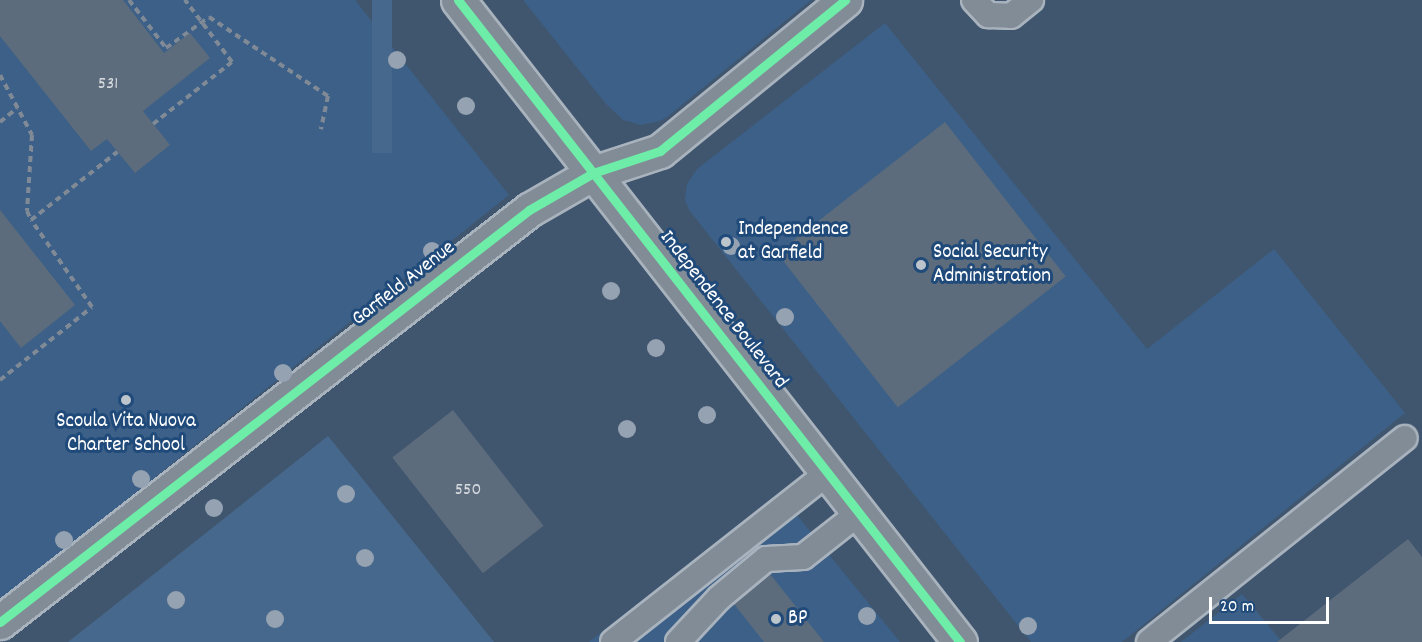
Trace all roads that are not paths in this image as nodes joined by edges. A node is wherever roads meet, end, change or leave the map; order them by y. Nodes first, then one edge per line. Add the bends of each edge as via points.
1 (458, 0) edge
2 (845, 0) edge
3 (974, 0) edge
4 (1031, 0) edge
5 (593, 173) junction
6 (1405, 438) dead end
7 (828, 473) junction
8 (859, 513) junction
9 (0, 622) edge
10 (613, 642) edge
11 (678, 642) edge
12 (960, 642) edge
13 (1149, 642) edge

1 - 5 street, Independence Boulevard
2 - 5 street, Garfield Avenue via 660,151
3 - 4 lane via 988,15 1011,16
5 - 7 street, Independence Boulevard
5 - 9 street, Garfield Avenue via 529,210
6 - 13 lane
7 - 8 street, Independence Boulevard
7 - 10 lane
8 - 11 lane via 803,557 766,559 719,598
8 - 12 street, Independence Boulevard

